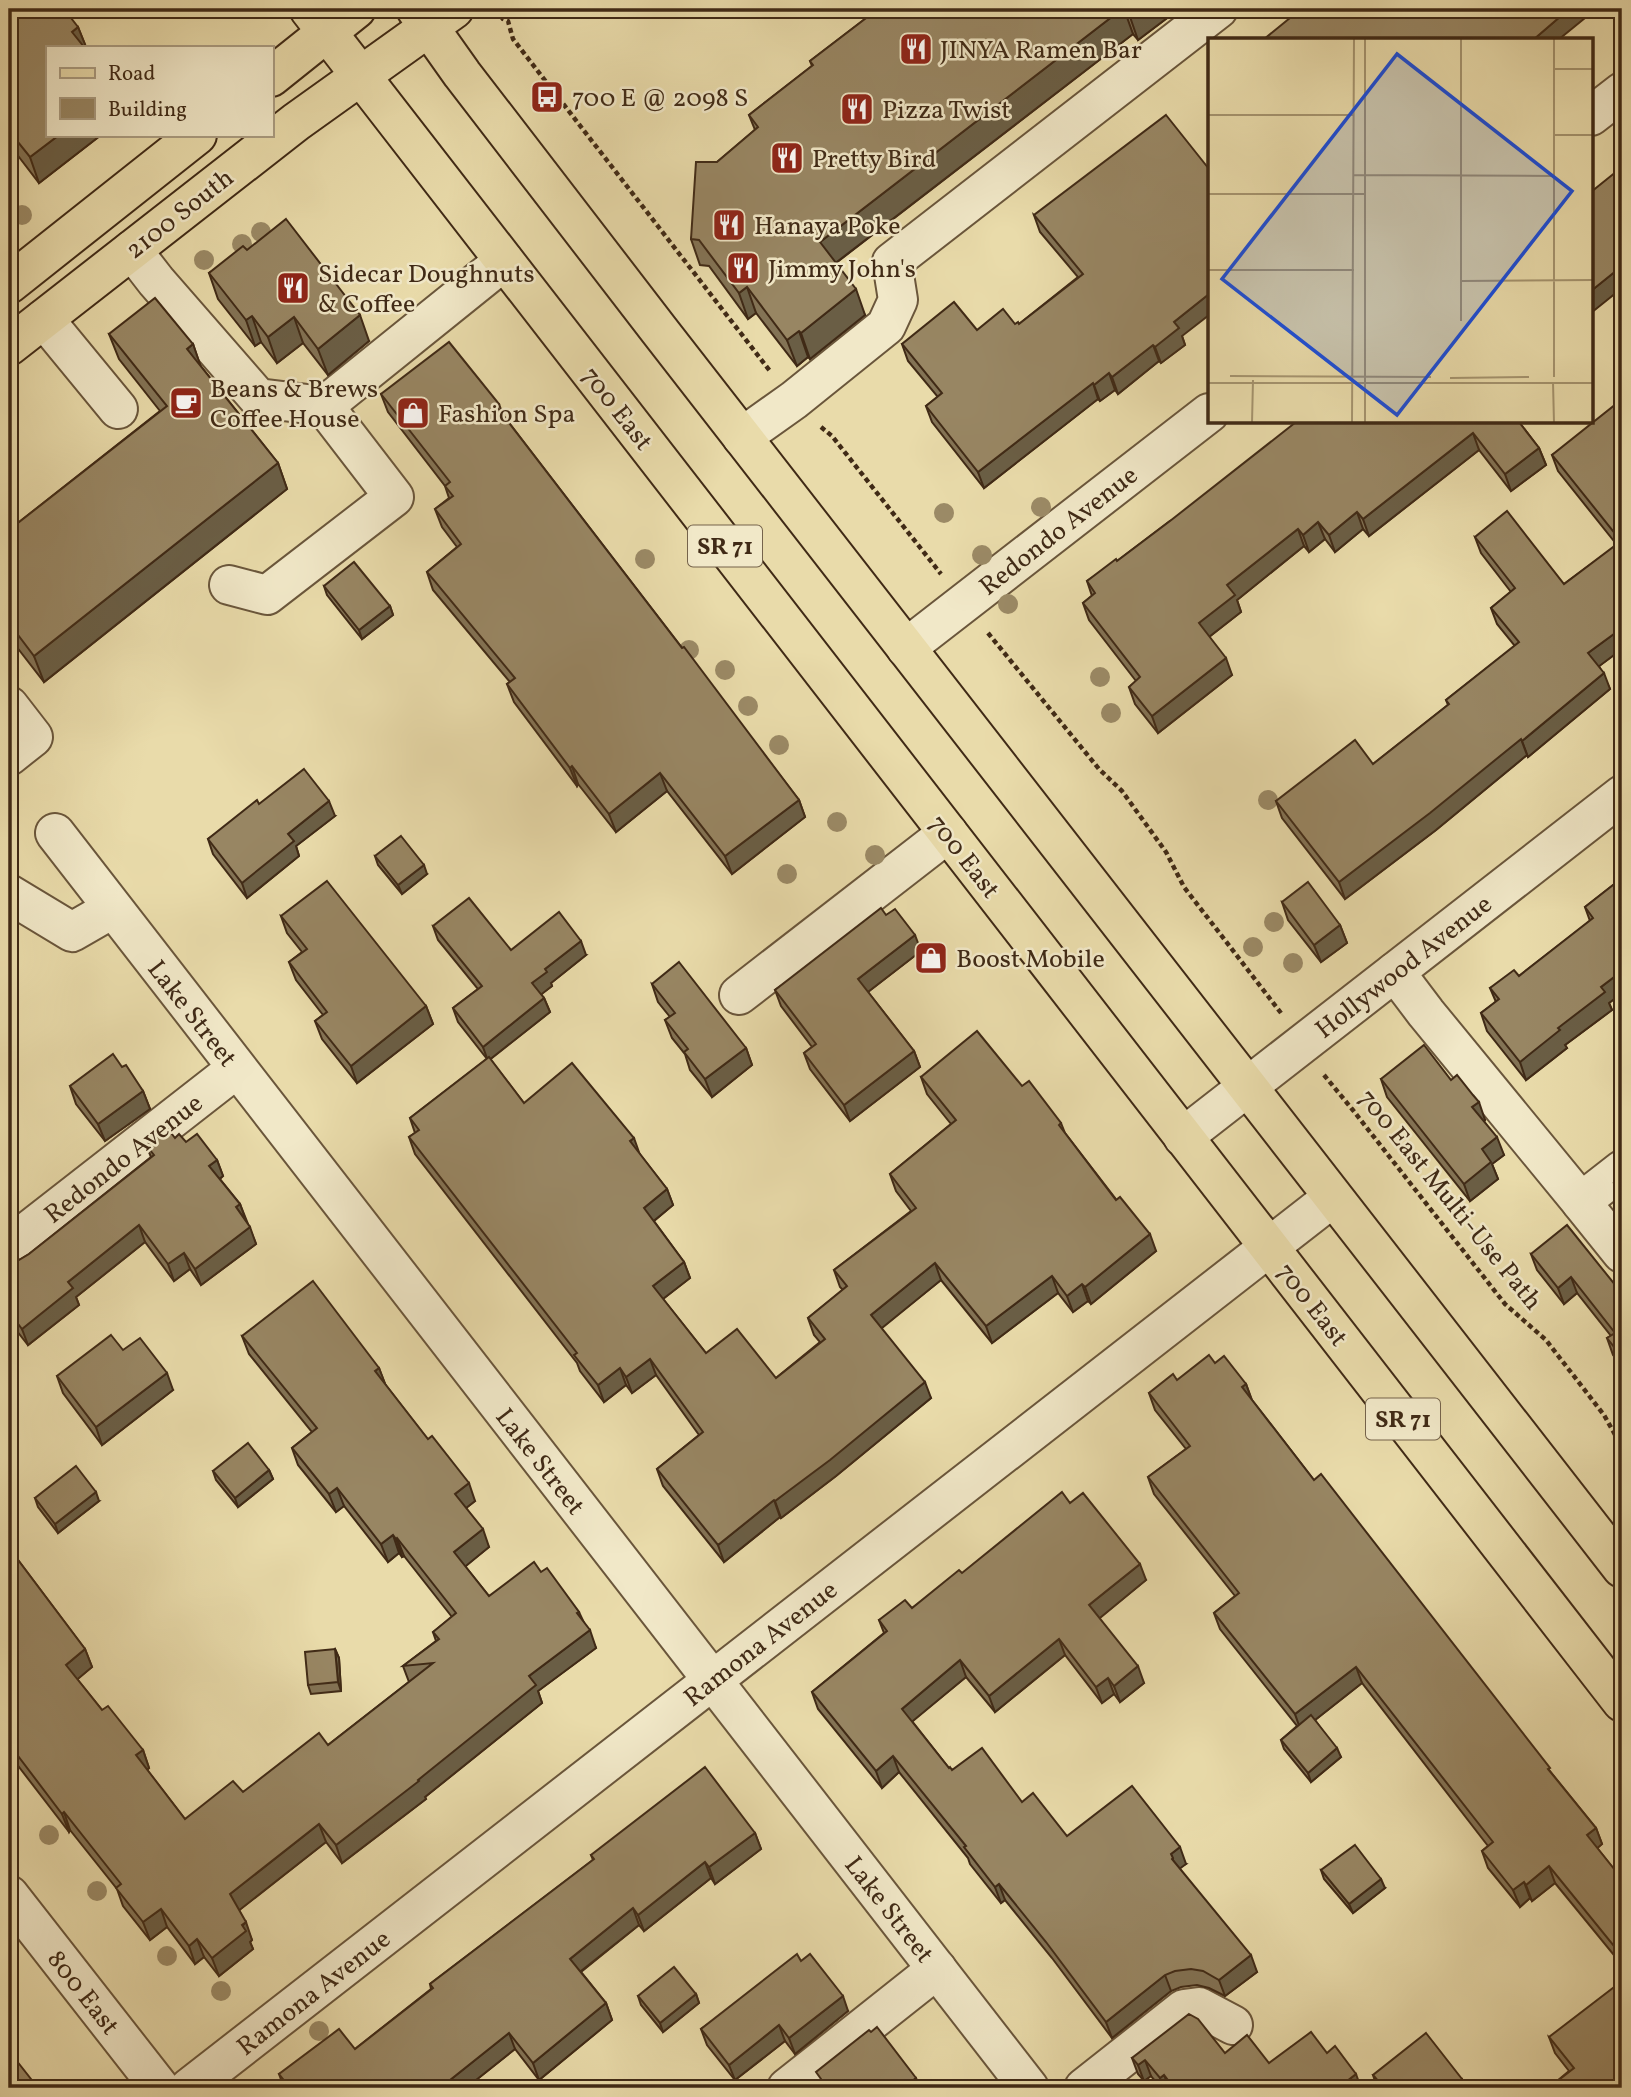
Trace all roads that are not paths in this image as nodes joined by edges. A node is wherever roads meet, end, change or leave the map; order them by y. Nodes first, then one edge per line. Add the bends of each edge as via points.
1 (1218, 9) edge
2 (433, 15) edge
3 (331, 16) edge
4 (273, 75) edge
5 (362, 76) junction
6 (1622, 92) edge
7 (1592, 115) edge
8 (196, 136) edge
9 (132, 250) junction
10 (504, 261) junction
11 (9, 284) edge
12 (44, 319) junction
13 (9, 346) edge
14 (324, 406) junction
15 (118, 409) dead end
16 (1208, 413) edge
17 (742, 437) junction
18 (229, 585) dead end
19 (906, 648) junction
20 (9, 706) edge
21 (9, 756) edge
22 (1622, 795) edge
23 (55, 833) dead end
24 (948, 833) junction
25 (9, 894) edge
26 (112, 909) junction
27 (1395, 972) junction
28 (738, 995) dead end
29 (236, 1069) junction
30 (1247, 1087) junction
31 (1183, 1137) junction
32 (1622, 1170) edge
33 (1332, 1198) junction
34 (1581, 1202) junction
35 (9, 1247) edge
36 (1269, 1247) junction
37 (1622, 1253) edge
38 (1617, 1552) edge
39 (712, 1681) junction
40 (1622, 1702) edge
41 (9, 1895) edge
42 (937, 1969) junction
43 (1233, 2025) dead end
44 (160, 2088) edge
45 (189, 2088) edge
46 (787, 2088) edge
47 (1029, 2088) edge
48 (1084, 2088) edge

1 - 17 street via 892,262 898,299 886,326
2 - 5 main road, 2100 South
2 - 17 main road, SR 71 via 479,95
3 - 4 main road
3 - 5 main road, 700 East / SR 71
5 - 9 main road, 2100 South
5 - 10 main road, 700 East / SR 71
6 - 7 street
8 - 11 main road, 2100 South
9 - 12 main road, 2100 South
9 - 14 street via 258,398
10 - 14 street
10 - 24 main road, 700 East / SR 71
12 - 13 main road, 2100 South
12 - 15 street
14 - 18 street via 394,497 267,595
16 - 19 street, Redondo Avenue
17 - 19 main road, SR 71
19 - 30 main road, SR 71
20 - 21 street via 33,737
22 - 27 street, Hollywood Avenue
23 - 26 street, Lake Street
24 - 28 street
24 - 31 main road, 700 East / SR 71
25 - 26 street via 72,932
26 - 29 street, Lake Street
27 - 30 street, Hollywood Avenue
27 - 34 street
29 - 35 street, Redondo Avenue
29 - 39 street, Lake Street
30 - 31 street, Hollywood Avenue
30 - 33 main road, SR 71
31 - 36 main road, 700 East / SR 71
32 - 34 street
33 - 36 street, Ramona Avenue
33 - 38 main road, SR 71
34 - 37 street
36 - 39 street, Ramona Avenue
36 - 40 main road, 700 East / SR 71
39 - 42 street, Lake Street
39 - 45 street, Ramona Avenue
41 - 44 street, 800 East
42 - 46 street
42 - 47 street, Lake Street
43 - 48 street via 1199,2007 1184,2009

